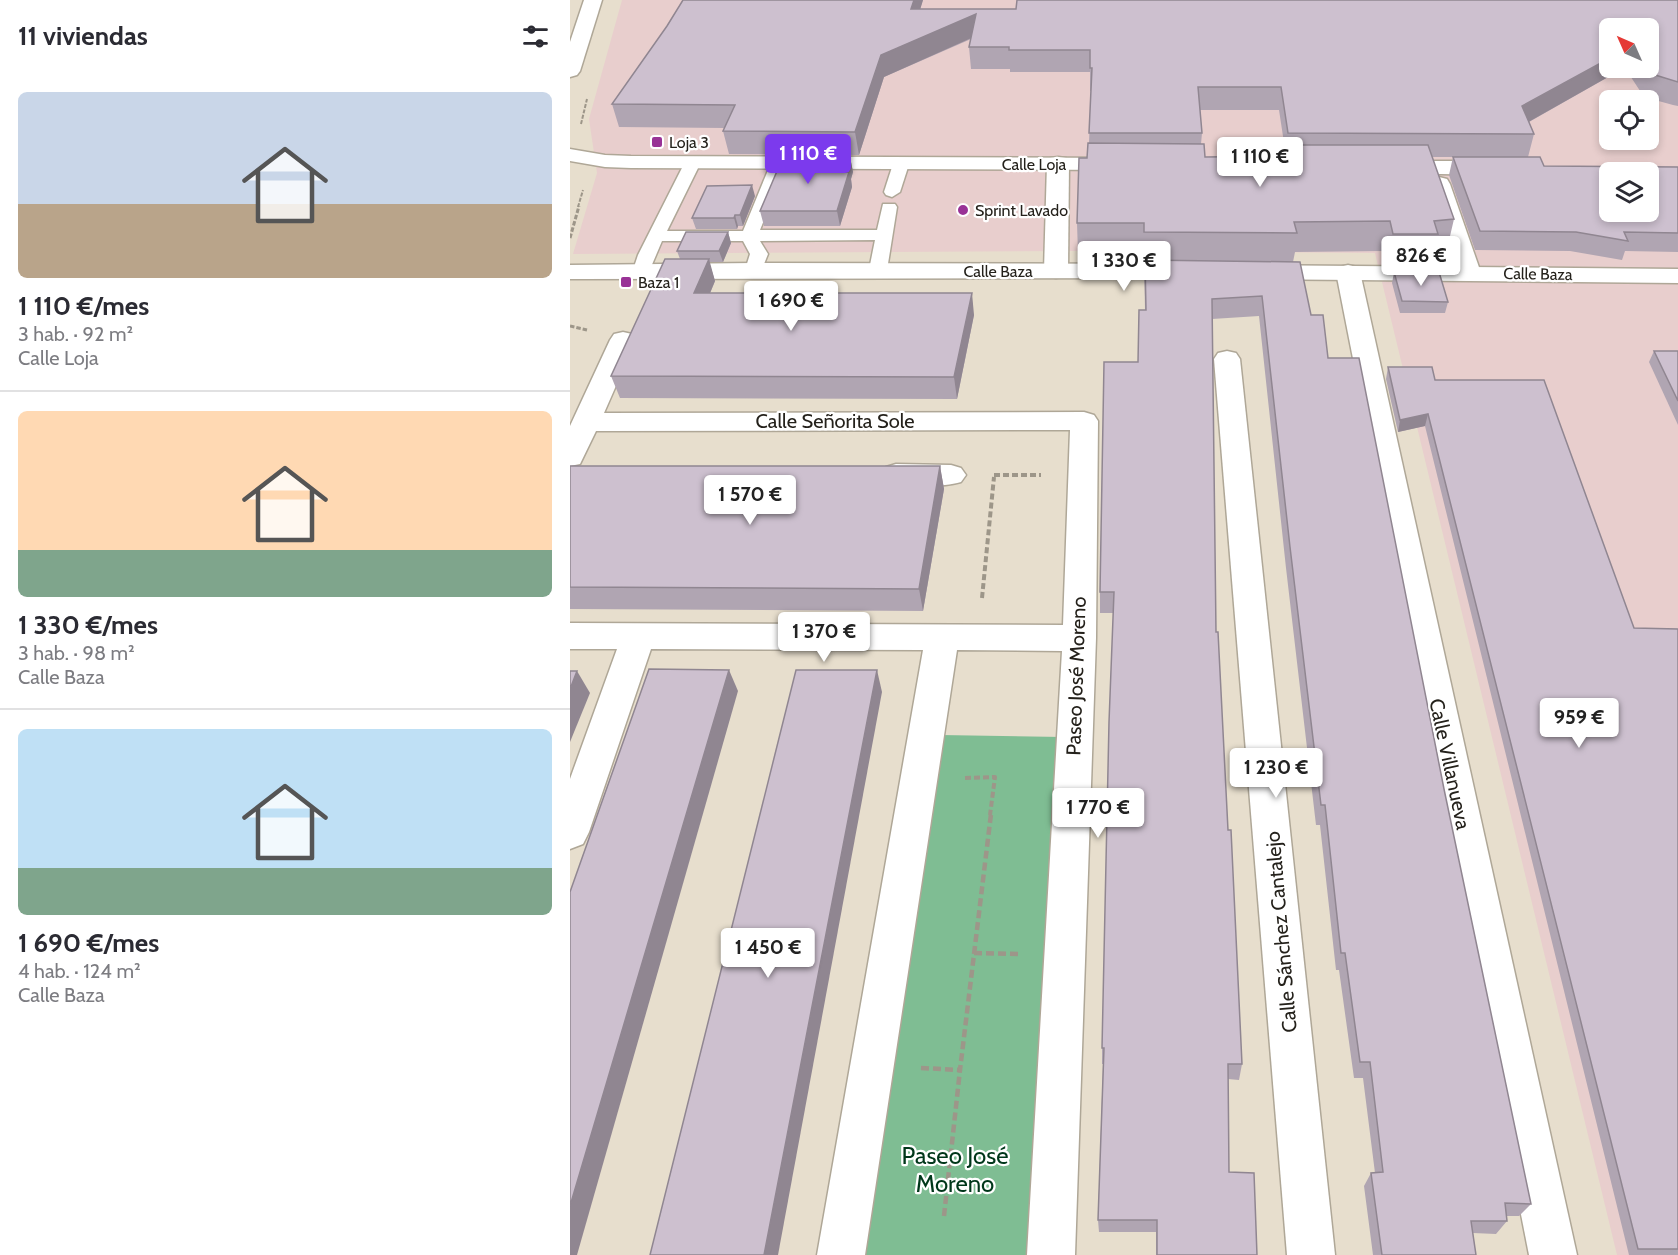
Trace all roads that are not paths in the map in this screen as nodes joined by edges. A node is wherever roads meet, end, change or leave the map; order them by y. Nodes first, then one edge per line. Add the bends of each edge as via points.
1 (593, 0) edge
2 (570, 71) edge
3 (570, 155) edge
4 (693, 162) junction
5 (779, 163) junction
6 (1058, 163) junction
7 (901, 164) junction
8 (1140, 164) edge
9 (1375, 168) edge
10 (1433, 168) junction
11 (1515, 168) edge
12 (768, 189) junction
13 (679, 190) junction
14 (701, 190) dead end
15 (746, 190) edge
16 (656, 236) junction
17 (749, 236) junction
18 (884, 236) junction
19 (642, 270) junction
20 (754, 270) junction
21 (878, 270) junction
22 (1056, 271) junction
23 (570, 272) edge
24 (1348, 272) junction
25 (1469, 273) junction
26 (1678, 276) edge
27 (623, 340) dead end
28 (1227, 359) dead end
29 (1084, 421) joint
30 (586, 422) junction
31 (570, 457) edge
32 (868, 474) edge
33 (951, 475) road end
34 (570, 636) edge
35 (638, 637) junction
36 (960, 637) junction
37 (1079, 638) junction
38 (570, 832) edge
39 (841, 1255) edge
40 (1051, 1255) edge
41 (1311, 1255) edge
42 (1553, 1255) edge

1 - 2 street
3 - 4 street, Calle Loja via 605,161
4 - 5 street, Calle Loja
4 - 13 lane
5 - 7 street, Calle Loja
5 - 12 lane
6 - 7 street, Calle Loja
6 - 8 street, Calle Loja
6 - 22 street
7 - 18 lane
9 - 10 street
10 - 11 street
10 - 25 street
12 - 15 lane
12 - 17 lane
13 - 14 lane
13 - 16 lane
16 - 17 lane
16 - 19 lane
17 - 18 lane
17 - 20 lane via 759,255
18 - 21 lane
19 - 20 street, Calle Baza
19 - 23 street, Calle Baza
20 - 21 street, Calle Baza
21 - 22 street, Calle Baza
22 - 24 street, Calle Baza
24 - 25 street, Calle Baza
24 - 42 street, Calle Villanueva
25 - 26 street, Calle Baza
27 - 30 street
28 - 41 street, Calle Sánchez Cantalejo
29 - 30 street, Calle Señorita Sole
29 - 37 street, Paseo José Moreno
30 - 31 street
32 - 33 street
34 - 35 street
35 - 36 street
35 - 38 street
36 - 37 street
36 - 39 street via 919,779
37 - 40 street, Paseo José Moreno

